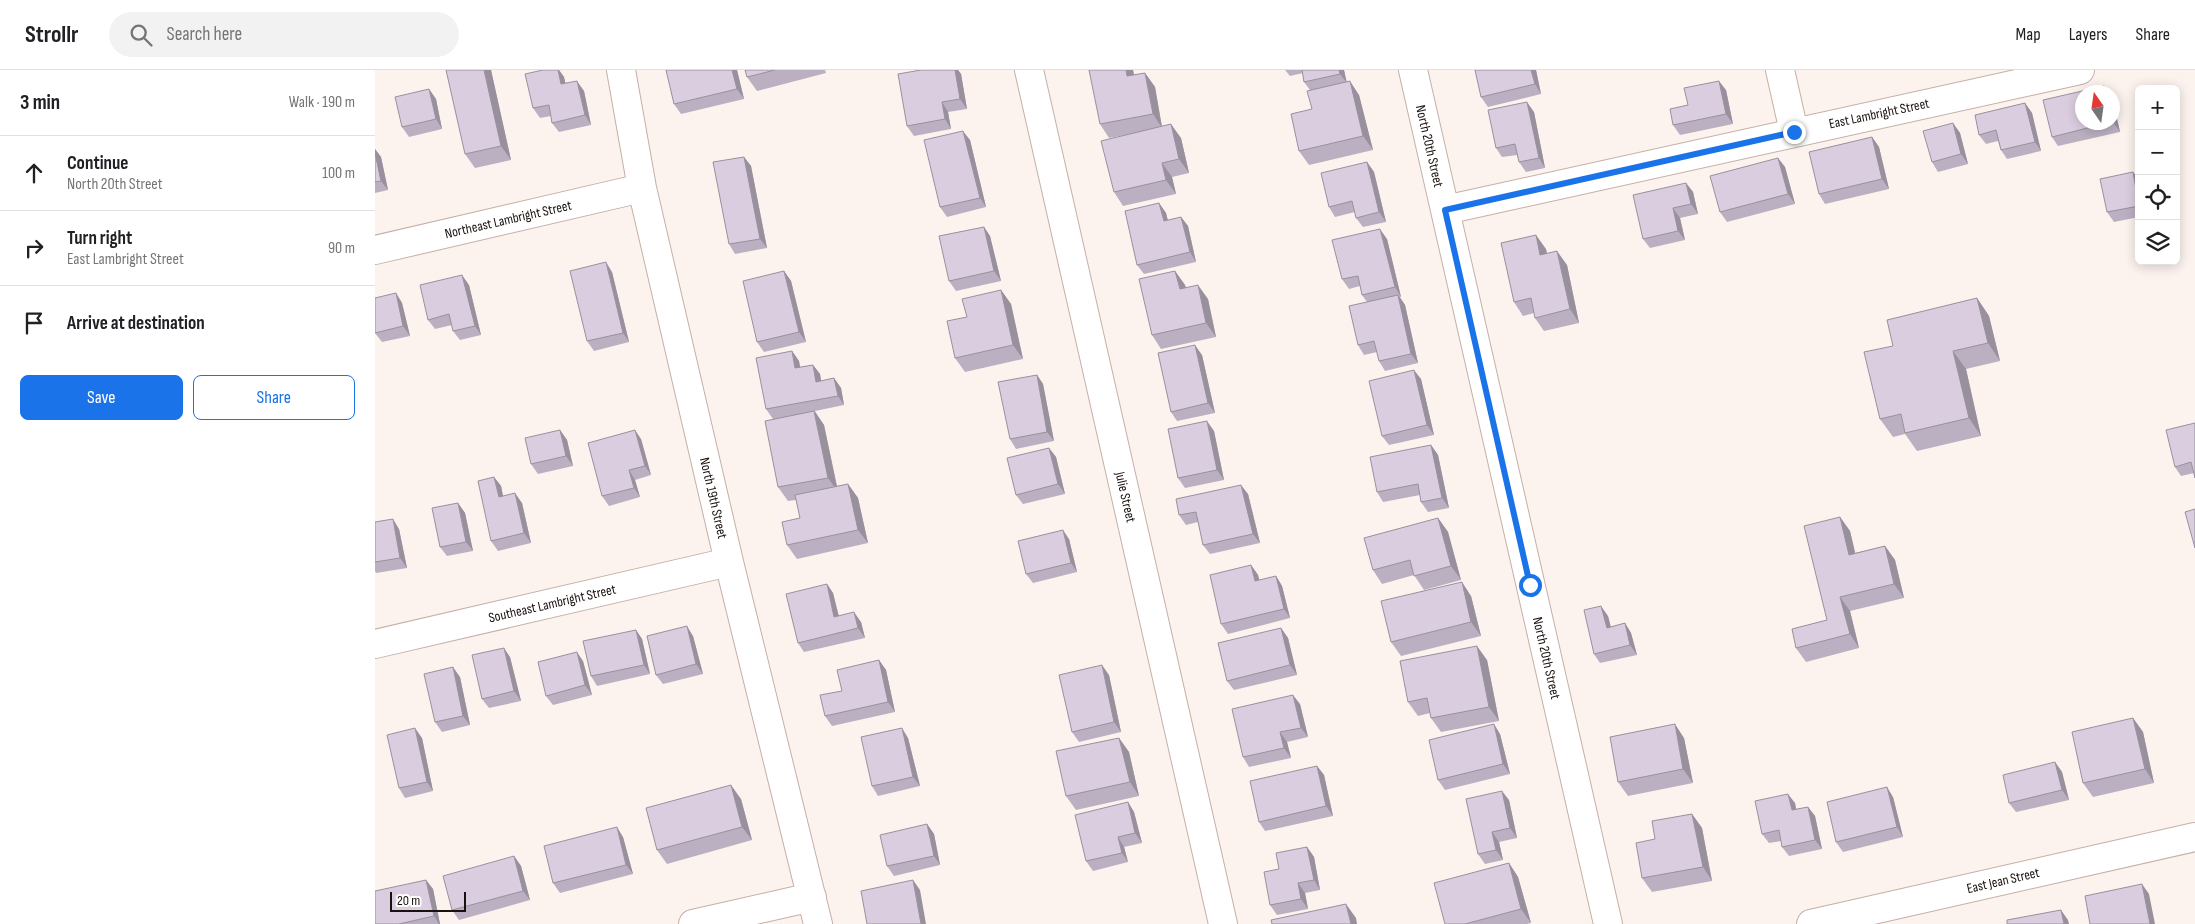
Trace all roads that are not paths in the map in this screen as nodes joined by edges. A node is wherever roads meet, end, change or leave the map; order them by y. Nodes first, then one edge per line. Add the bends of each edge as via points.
1 (621, 70) edge
2 (1029, 70) edge
3 (1413, 70) edge
4 (1780, 70) edge
5 (2080, 70) edge
6 (1794, 132) junction
7 (642, 188) junction
8 (1445, 210) junction
9 (375, 250) edge
10 (729, 562) junction
11 (375, 644) edge
12 (2195, 837) edge
13 (812, 897) junction
14 (693, 924) edge
15 (818, 924) edge
16 (1223, 924) edge
17 (1608, 924) edge
18 (1811, 924) edge

1 - 7 street, North 19th Street
2 - 16 street, Julie Street
3 - 8 street, North 20th Street
4 - 6 street
5 - 6 street, East Lambright Street
6 - 8 street, East Lambright Street
7 - 9 street, Northeast Lambright Street
7 - 10 street, North 19th Street
8 - 17 street, North 20th Street
10 - 11 street, Southeast Lambright Street
10 - 13 street, North 19th Street
12 - 18 street, East Jean Street
13 - 14 street
13 - 15 street, North 19th Street

